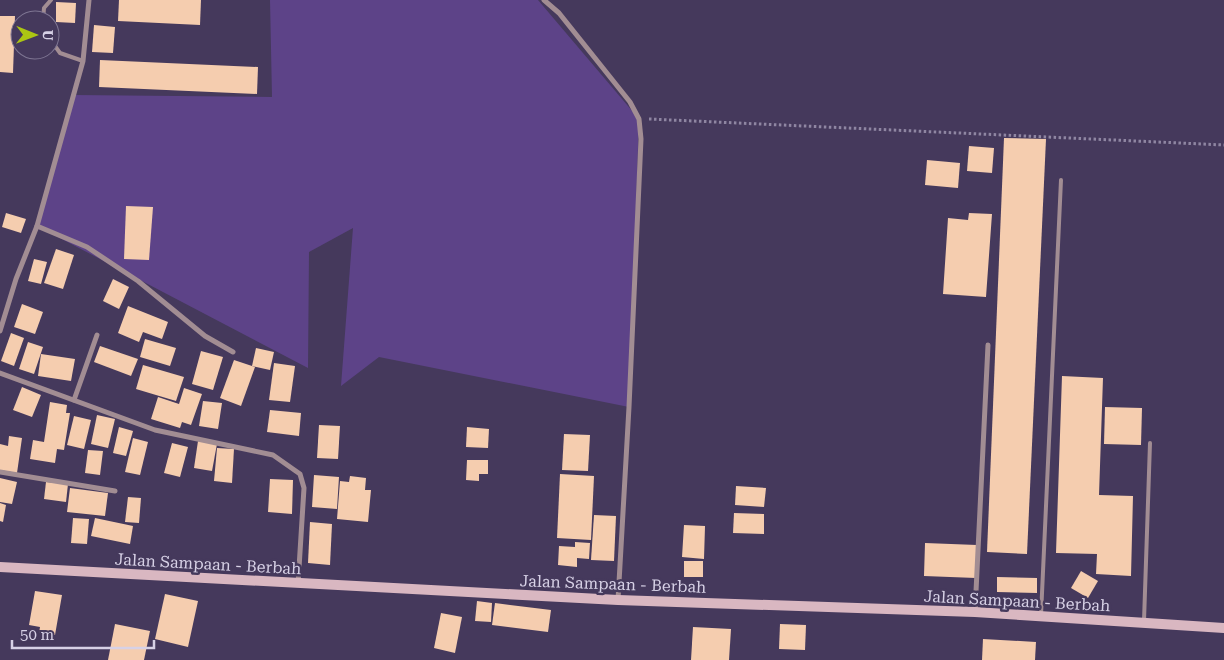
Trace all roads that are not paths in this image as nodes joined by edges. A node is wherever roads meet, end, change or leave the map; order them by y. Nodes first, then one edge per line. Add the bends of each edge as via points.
1 (51, 0) edge
2 (89, 0) edge
3 (544, 0) edge
4 (44, 10) edge
5 (60, 52) edge
6 (83, 61) junction
7 (1061, 180) dead end
8 (37, 226) junction
9 (0, 332) edge
10 (97, 335) dead end
11 (988, 345) dead end
12 (232, 352) dead end
13 (0, 374) edge
14 (74, 400) junction
15 (1150, 443) dead end
16 (0, 472) edge
17 (115, 491) dead end
18 (0, 567) edge
19 (298, 584) junction
20 (618, 600) junction
21 (975, 612) junction
22 (1041, 617) junction
23 (1144, 623) junction
24 (1224, 628) edge

1 - 4 lane
2 - 6 street
3 - 20 street via 559,13 630,102 639,119 641,139 632,348
5 - 6 lane
6 - 8 street
7 - 22 lane
8 - 9 street
8 - 12 street via 86,247 138,280 205,336
10 - 14 street
11 - 21 street
13 - 14 street
14 - 19 street via 155,430 273,455 300,474 304,488
15 - 23 lane
16 - 17 street
18 - 19 main road, Jalan Sampaan - Berbah
19 - 20 main road, Jalan Sampaan - Berbah
20 - 21 main road, Jalan Sampaan - Berbah
21 - 22 main road, Jalan Sampaan - Berbah
22 - 23 main road, Jalan Sampaan - Berbah
23 - 24 main road, Jalan Sampaan - Berbah

